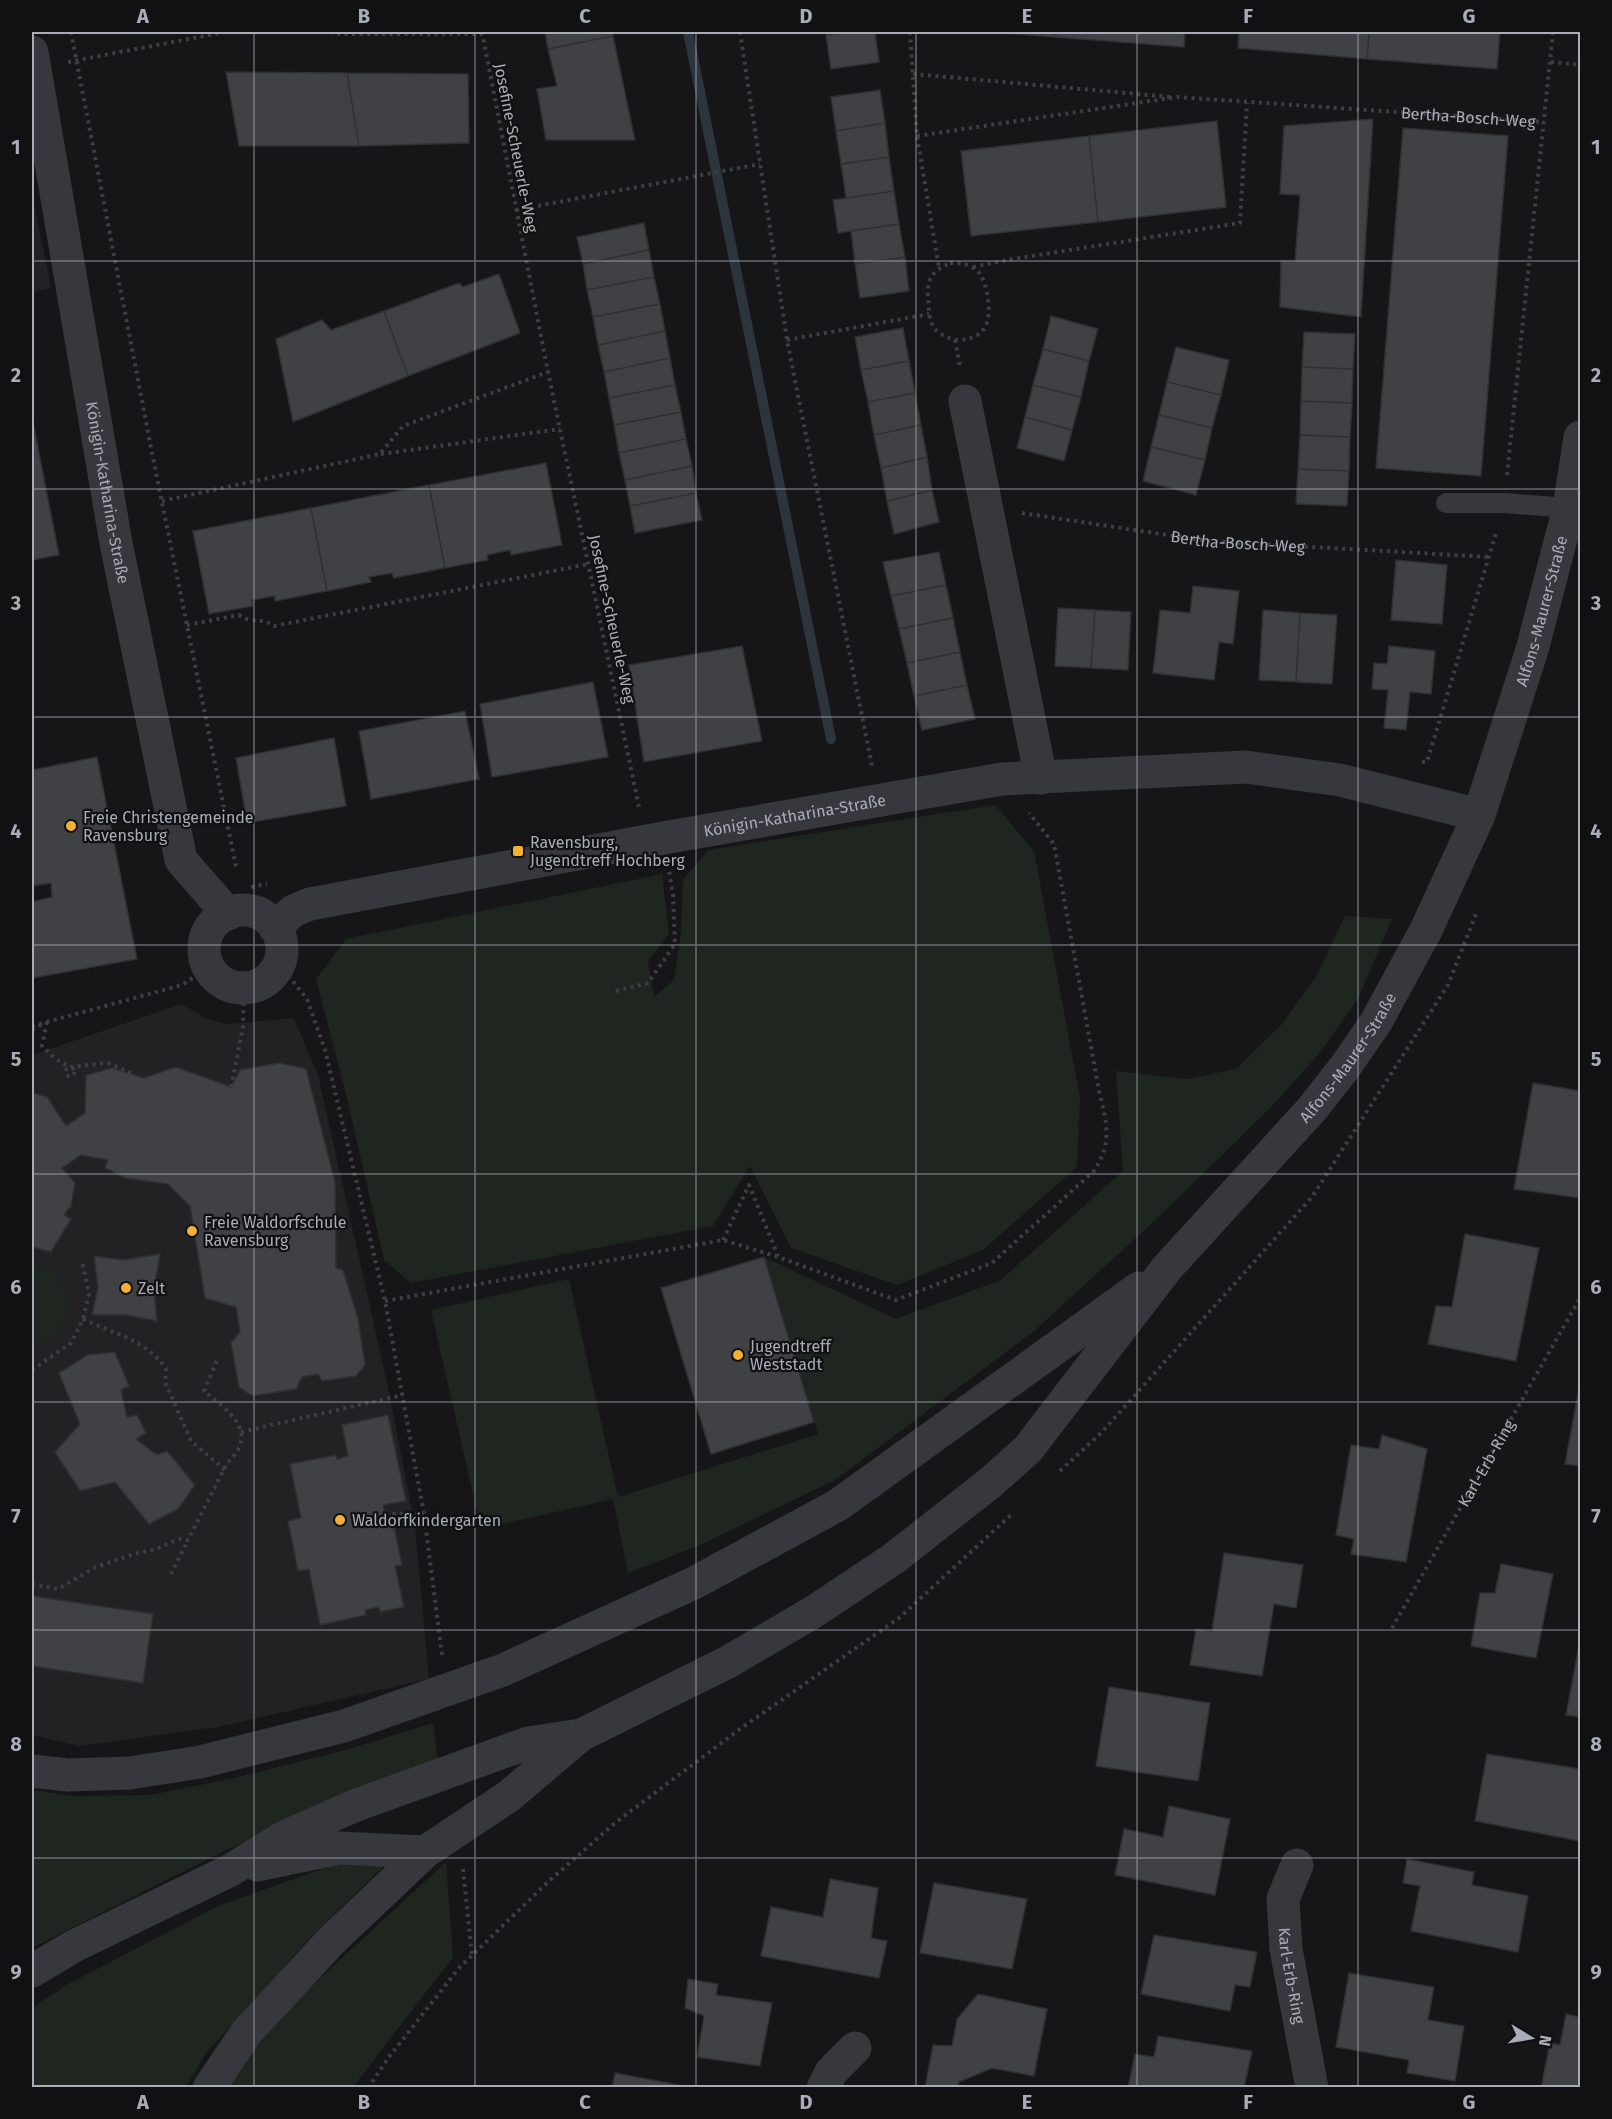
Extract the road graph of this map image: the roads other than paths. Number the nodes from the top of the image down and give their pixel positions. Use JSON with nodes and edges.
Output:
{"nodes":[{"id":1,"x":33,"y":59,"type":"edge"},
{"id":2,"x":965,"y":401,"type":"dead end"},
{"id":3,"x":1581,"y":437,"type":"edge"},
{"id":4,"x":1446,"y":503,"type":"dead end"},
{"id":5,"x":1569,"y":508,"type":"junction"},
{"id":6,"x":1041,"y":778,"type":"junction"},
{"id":7,"x":1479,"y":815,"type":"junction"},
{"id":8,"x":228,"y":914,"type":"junction"},
{"id":9,"x":275,"y":928,"type":"junction"},
{"id":10,"x":1167,"y":1268,"type":"junction"},
{"id":11,"x":581,"y":1735,"type":"junction"},
{"id":12,"x":32,"y":1771,"type":"edge"},
{"id":13,"x":425,"y":1852,"type":"junction"},
{"id":14,"x":1297,"y":1865,"type":"dead end"},
{"id":15,"x":229,"y":1871,"type":"junction"},
{"id":16,"x":32,"y":1971,"type":"edge"},
{"id":17,"x":855,"y":2048,"type":"dead end"},
{"id":18,"x":209,"y":2088,"type":"edge"},
{"id":19,"x":823,"y":2088,"type":"edge"},
{"id":20,"x":1312,"y":2088,"type":"edge"}],
"edges":[{"from":1,"to":8,"type":"street","name":"Königin-Katharina-Straße"},
{"from":2,"to":6,"type":"street"},
{"from":3,"to":5,"type":"street","name":"Alfons-Maurer-Straße"},
{"from":4,"to":5,"type":"lane"},
{"from":5,"to":7,"type":"street","name":"Alfons-Maurer-Straße"},
{"from":6,"to":7,"type":"street"},
{"from":6,"to":9,"type":"street","name":"Königin-Katharina-Straße"},
{"from":7,"to":10,"type":"street","name":"Alfons-Maurer-Straße"},
{"from":8,"to":9,"type":"street"},
{"from":8,"to":9,"type":"street"},
{"from":10,"to":11,"type":"street"},
{"from":10,"to":12,"type":"street"},
{"from":11,"to":13,"type":"street"},
{"from":11,"to":15,"type":"street"},
{"from":13,"to":15,"type":"street"},
{"from":13,"to":18,"type":"street"},
{"from":14,"to":20,"type":"street","name":"Karl-Erb-Ring"},
{"from":15,"to":16,"type":"street"},
{"from":17,"to":19,"type":"street"}]}
